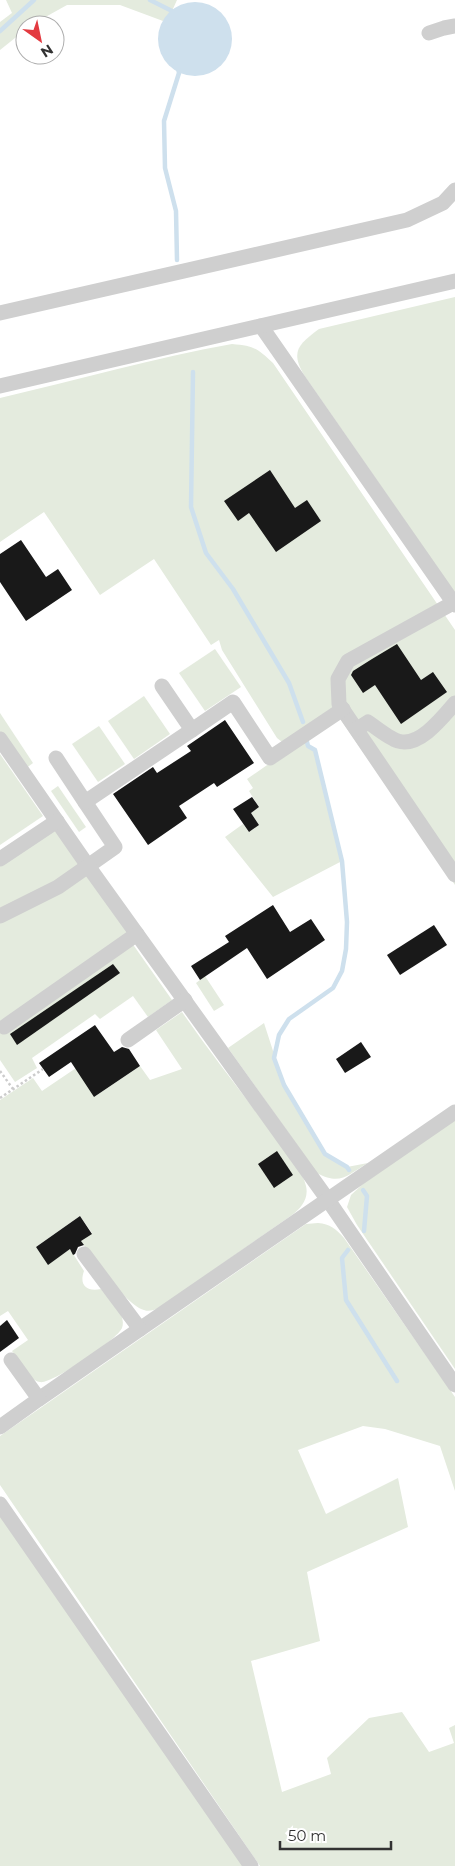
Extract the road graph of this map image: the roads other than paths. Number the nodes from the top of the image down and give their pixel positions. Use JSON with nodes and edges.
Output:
{"nodes":[{"id":1,"x":455,"y":26,"type":"edge"},
{"id":2,"x":429,"y":34,"type":"dead end"},
{"id":3,"x":455,"y":190,"type":"edge"},
{"id":4,"x":455,"y":281,"type":"edge"},
{"id":5,"x":0,"y":313,"type":"edge"},
{"id":6,"x":261,"y":326,"type":"junction"},
{"id":7,"x":0,"y":386,"type":"edge"},
{"id":8,"x":454,"y":604,"type":"edge"},
{"id":9,"x":162,"y":686,"type":"dead end"},
{"id":10,"x":455,"y":704,"type":"edge"},
{"id":11,"x":343,"y":709,"type":"junction"},
{"id":12,"x":192,"y":730,"type":"junction"},
{"id":13,"x":356,"y":730,"type":"junction"},
{"id":14,"x":0,"y":739,"type":"edge"},
{"id":15,"x":56,"y":758,"type":"dead end"},
{"id":16,"x":85,"y":802,"type":"junction"},
{"id":17,"x":57,"y":821,"type":"junction"},
{"id":18,"x":0,"y":860,"type":"edge"},
{"id":19,"x":88,"y":866,"type":"junction"},
{"id":20,"x":455,"y":875,"type":"edge"},
{"id":21,"x":0,"y":916,"type":"edge"},
{"id":22,"x":137,"y":934,"type":"junction"},
{"id":23,"x":185,"y":1000,"type":"junction"},
{"id":24,"x":4,"y":1027,"type":"dead end"},
{"id":25,"x":128,"y":1040,"type":"dead end"},
{"id":26,"x":455,"y":1112,"type":"edge"},
{"id":27,"x":328,"y":1200,"type":"junction"},
{"id":28,"x":84,"y":1254,"type":"dead end"},
{"id":29,"x":140,"y":1329,"type":"junction"},
{"id":30,"x":11,"y":1360,"type":"dead end"},
{"id":31,"x":455,"y":1385,"type":"edge"},
{"id":32,"x":39,"y":1399,"type":"junction"},
{"id":33,"x":0,"y":1427,"type":"edge"},
{"id":34,"x":0,"y":1504,"type":"edge"},
{"id":35,"x":251,"y":1866,"type":"edge"}],
"edges":[{"from":1,"to":2,"type":"lane"},
{"from":3,"to":5,"type":"lane"},
{"from":4,"to":6,"type":"lane"},
{"from":6,"to":7,"type":"lane"},
{"from":6,"to":8,"type":"lane"},
{"from":8,"to":11,"type":"lane"},
{"from":9,"to":12,"type":"lane"},
{"from":10,"to":13,"type":"lane"},
{"from":11,"to":12,"type":"lane"},
{"from":11,"to":13,"type":"lane"},
{"from":12,"to":16,"type":"lane"},
{"from":13,"to":20,"type":"lane"},
{"from":14,"to":17,"type":"lane"},
{"from":15,"to":16,"type":"lane"},
{"from":16,"to":19,"type":"lane"},
{"from":17,"to":18,"type":"lane"},
{"from":17,"to":19,"type":"lane"},
{"from":19,"to":21,"type":"lane"},
{"from":19,"to":22,"type":"lane"},
{"from":22,"to":23,"type":"lane"},
{"from":22,"to":24,"type":"lane"},
{"from":23,"to":25,"type":"lane"},
{"from":23,"to":27,"type":"lane"},
{"from":26,"to":27,"type":"lane"},
{"from":27,"to":29,"type":"lane"},
{"from":27,"to":31,"type":"lane"},
{"from":28,"to":29,"type":"lane"},
{"from":29,"to":32,"type":"lane"},
{"from":30,"to":32,"type":"lane"},
{"from":32,"to":33,"type":"lane"},
{"from":34,"to":35,"type":"lane"}]}
